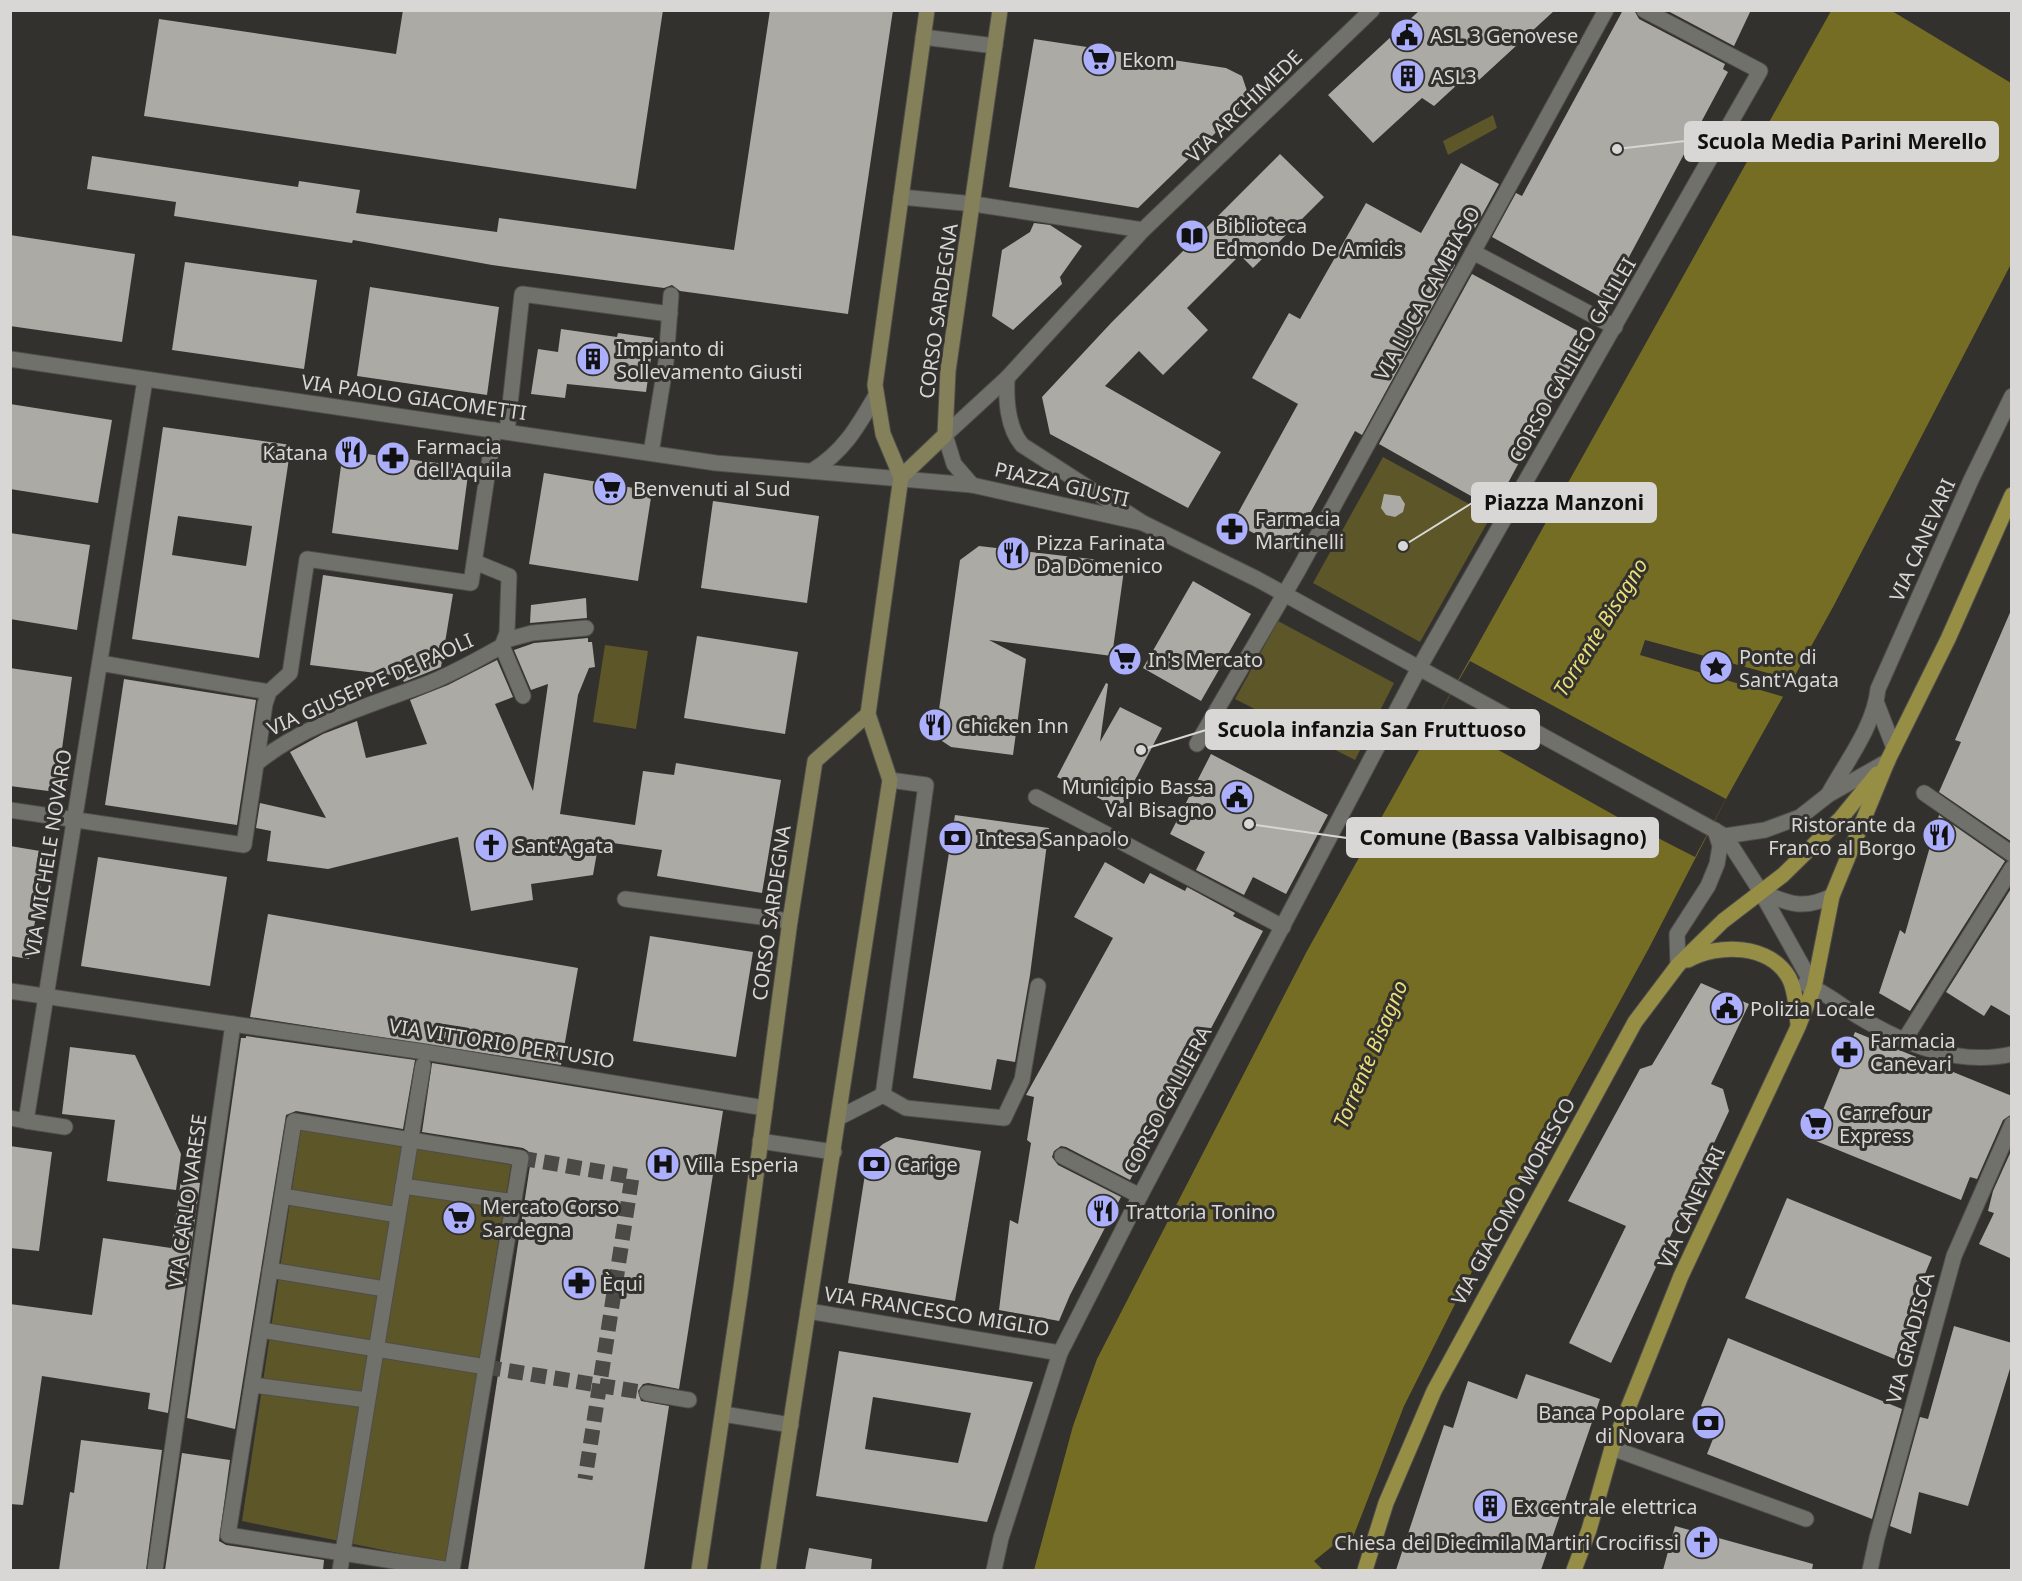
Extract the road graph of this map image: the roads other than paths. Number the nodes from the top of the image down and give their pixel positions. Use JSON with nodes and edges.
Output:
{"nodes":[{"id":1,"x":927,"y":10,"type":"edge"},
{"id":2,"x":1000,"y":10,"type":"edge"},
{"id":3,"x":1372,"y":10,"type":"edge"},
{"id":4,"x":1606,"y":10,"type":"edge"},
{"id":5,"x":1644,"y":10,"type":"edge"},
{"id":6,"x":923,"y":37,"type":"junction"},
{"id":7,"x":995,"y":46,"type":"junction"},
{"id":8,"x":901,"y":197,"type":"junction"},
{"id":9,"x":974,"y":204,"type":"junction"},
{"id":10,"x":1143,"y":230,"type":"junction"},
{"id":11,"x":1473,"y":252,"type":"junction"},
{"id":12,"x":671,"y":295,"type":"dead end"},
{"id":13,"x":669,"y":314,"type":"junction"},
{"id":14,"x":1614,"y":327,"type":"junction"},
{"id":15,"x":10,"y":359,"type":"edge"},
{"id":16,"x":1007,"y":378,"type":"junction"},
{"id":17,"x":145,"y":380,"type":"junction"},
{"id":18,"x":2012,"y":396,"type":"edge"},
{"id":19,"x":875,"y":397,"type":"junction"},
{"id":20,"x":501,"y":431,"type":"junction"},
{"id":21,"x":945,"y":435,"type":"junction"},
{"id":22,"x":651,"y":453,"type":"junction"},
{"id":23,"x":812,"y":471,"type":"junction"},
{"id":24,"x":901,"y":477,"type":"junction"},
{"id":25,"x":972,"y":485,"type":"junction"},
{"id":26,"x":2012,"y":495,"type":"edge"},
{"id":27,"x":1143,"y":523,"type":"junction"},
{"id":28,"x":475,"y":562,"type":"junction"},
{"id":29,"x":1283,"y":595,"type":"junction"},
{"id":30,"x":586,"y":628,"type":"dead end"},
{"id":31,"x":504,"y":643,"type":"junction"},
{"id":32,"x":100,"y":663,"type":"junction"},
{"id":33,"x":1419,"y":668,"type":"junction"},
{"id":34,"x":269,"y":692,"type":"junction"},
{"id":35,"x":523,"y":696,"type":"dead end"},
{"id":36,"x":1877,"y":704,"type":"junction"},
{"id":37,"x":868,"y":714,"type":"junction"},
{"id":38,"x":1197,"y":744,"type":"dead end"},
{"id":39,"x":1891,"y":754,"type":"junction"},
{"id":40,"x":257,"y":763,"type":"junction"},
{"id":41,"x":890,"y":780,"type":"junction"},
{"id":42,"x":1924,"y":793,"type":"dead end"},
{"id":43,"x":1828,"y":795,"type":"junction"},
{"id":44,"x":1036,"y":797,"type":"dead end"},
{"id":45,"x":10,"y":810,"type":"edge"},
{"id":46,"x":75,"y":821,"type":"junction"},
{"id":47,"x":1720,"y":833,"type":"junction"},
{"id":48,"x":2012,"y":854,"type":"edge"},
{"id":49,"x":2012,"y":868,"type":"edge"},
{"id":50,"x":1761,"y":892,"type":"junction"},
{"id":51,"x":1832,"y":896,"type":"junction"},
{"id":52,"x":625,"y":899,"type":"dead end"},
{"id":53,"x":790,"y":921,"type":"junction"},
{"id":54,"x":1283,"y":927,"type":"junction"},
{"id":55,"x":1678,"y":965,"type":"junction"},
{"id":56,"x":1789,"y":978,"type":"junction"},
{"id":57,"x":1038,"y":986,"type":"dead end"},
{"id":58,"x":1814,"y":987,"type":"junction"},
{"id":59,"x":10,"y":991,"type":"edge"},
{"id":60,"x":46,"y":997,"type":"junction"},
{"id":61,"x":233,"y":1024,"type":"junction"},
{"id":62,"x":1798,"y":1027,"type":"junction"},
{"id":63,"x":1905,"y":1040,"type":"junction"},
{"id":64,"x":2012,"y":1054,"type":"edge"},
{"id":65,"x":423,"y":1065,"type":"dead end"},
{"id":66,"x":883,"y":1095,"type":"junction"},
{"id":67,"x":765,"y":1108,"type":"junction"},
{"id":68,"x":840,"y":1117,"type":"junction"},
{"id":69,"x":18,"y":1120,"type":"edge"},
{"id":70,"x":2012,"y":1124,"type":"edge"},
{"id":71,"x":65,"y":1127,"type":"dead end"},
{"id":72,"x":411,"y":1140,"type":"junction"},
{"id":73,"x":760,"y":1141,"type":"junction"},
{"id":74,"x":834,"y":1152,"type":"junction"},
{"id":75,"x":1062,"y":1156,"type":"dead end"},
{"id":76,"x":403,"y":1186,"type":"junction"},
{"id":77,"x":1140,"y":1196,"type":"junction"},
{"id":78,"x":282,"y":1197,"type":"junction"},
{"id":79,"x":514,"y":1202,"type":"junction"},
{"id":80,"x":398,"y":1215,"type":"junction"},
{"id":81,"x":270,"y":1270,"type":"junction"},
{"id":82,"x":385,"y":1289,"type":"junction"},
{"id":83,"x":808,"y":1311,"type":"junction"},
{"id":84,"x":261,"y":1330,"type":"junction"},
{"id":85,"x":376,"y":1349,"type":"junction"},
{"id":86,"x":1060,"y":1353,"type":"junction"},
{"id":87,"x":486,"y":1367,"type":"junction"},
{"id":88,"x":253,"y":1385,"type":"junction"},
{"id":89,"x":647,"y":1393,"type":"tunnel mouth"},
{"id":90,"x":367,"y":1400,"type":"junction"},
{"id":91,"x":689,"y":1400,"type":"dead end"},
{"id":92,"x":723,"y":1414,"type":"junction"},
{"id":93,"x":791,"y":1425,"type":"junction"},
{"id":94,"x":1612,"y":1448,"type":"junction"},
{"id":95,"x":1806,"y":1519,"type":"dead end"},
{"id":96,"x":343,"y":1555,"type":"junction"},
{"id":97,"x":155,"y":1570,"type":"edge"},
{"id":98,"x":340,"y":1570,"type":"edge"},
{"id":99,"x":451,"y":1570,"type":"edge"},
{"id":100,"x":699,"y":1570,"type":"edge"},
{"id":101,"x":768,"y":1570,"type":"edge"},
{"id":102,"x":994,"y":1570,"type":"edge"},
{"id":103,"x":1365,"y":1570,"type":"edge"},
{"id":104,"x":1574,"y":1570,"type":"edge"},
{"id":105,"x":1870,"y":1570,"type":"edge"}],
"edges":[{"from":1,"to":6,"type":"main road"},
{"from":2,"to":7,"type":"main road","name":"CORSO SARDEGNA"},
{"from":3,"to":10,"type":"street","name":"VIA ARCHIMEDE"},
{"from":4,"to":11,"type":"street","name":"VIA LUCA CAMBIASO"},
{"from":5,"to":14,"type":"street","name":"CORSO GALILEO GALILEI"},
{"from":6,"to":7,"type":"street"},
{"from":6,"to":8,"type":"main road"},
{"from":7,"to":9,"type":"main road","name":"CORSO SARDEGNA"},
{"from":8,"to":9,"type":"street","name":"CORSO SARDEGNA"},
{"from":8,"to":19,"type":"main road"},
{"from":9,"to":10,"type":"street"},
{"from":9,"to":21,"type":"main road","name":"CORSO SARDEGNA"},
{"from":10,"to":16,"type":"street","name":"VIA ARCHIMEDE"},
{"from":11,"to":14,"type":"street"},
{"from":11,"to":29,"type":"street","name":"VIA LUCA CAMBIASO"},
{"from":12,"to":13,"type":"street"},
{"from":13,"to":20,"type":"street"},
{"from":13,"to":22,"type":"street"},
{"from":14,"to":33,"type":"street","name":"CORSO GALILEO GALILEI"},
{"from":15,"to":17,"type":"street","name":"VIA PAOLO GIACOMETTI"},
{"from":16,"to":21,"type":"street","name":"VIA ARCHIMEDE"},
{"from":16,"to":27,"type":"street","name":"PIAZZA GIUSTI"},
{"from":17,"to":20,"type":"street","name":"VIA PAOLO GIACOMETTI"},
{"from":17,"to":32,"type":"street","name":"VIA MICHELE NOVARO"},
{"from":18,"to":36,"type":"street","name":"VIA CANEVARI"},
{"from":19,"to":23,"type":"street"},
{"from":19,"to":24,"type":"main road"},
{"from":20,"to":22,"type":"street","name":"VIA PAOLO GIACOMETTI"},
{"from":20,"to":28,"type":"street"},
{"from":21,"to":24,"type":"main road"},
{"from":21,"to":25,"type":"street","name":"PIAZZA GIUSTI"},
{"from":22,"to":23,"type":"street","name":"VIA PAOLO GIACOMETTI"},
{"from":23,"to":24,"type":"street","name":"PIAZZA GIUSTI"},
{"from":24,"to":25,"type":"street","name":"PIAZZA GIUSTI"},
{"from":24,"to":37,"type":"main road"},
{"from":25,"to":27,"type":"street","name":"PIAZZA GIUSTI"},
{"from":26,"to":39,"type":"main road","name":"VIA CANEVARI"},
{"from":27,"to":29,"type":"street","name":"PIAZZA GIUSTI"},
{"from":28,"to":31,"type":"street"},
{"from":28,"to":34,"type":"street"},
{"from":29,"to":33,"type":"street","name":"PIAZZA GIUSTI"},
{"from":29,"to":38,"type":"street","name":"VIA LUCA CAMBIASO"},
{"from":30,"to":31,"type":"street","name":"VIA GIUSEPPE DE PAOLI"},
{"from":31,"to":35,"type":"street"},
{"from":31,"to":40,"type":"street","name":"VIA GIUSEPPE DE PAOLI"},
{"from":32,"to":34,"type":"street"},
{"from":32,"to":46,"type":"street","name":"VIA MICHELE NOVARO"},
{"from":33,"to":47,"type":"street","name":"PIAZZA GIUSTI"},
{"from":33,"to":54,"type":"street","name":"CORSO GALLIERA"},
{"from":34,"to":40,"type":"street"},
{"from":36,"to":39,"type":"street"},
{"from":36,"to":43,"type":"street","name":"VIA CANEVARI"},
{"from":37,"to":41,"type":"main road"},
{"from":37,"to":53,"type":"main road","name":"CORSO SARDEGNA"},
{"from":39,"to":43,"type":"street","name":"VIA CANEVARI"},
{"from":39,"to":50,"type":"main road","name":"VIA CANEVARI"},
{"from":39,"to":51,"type":"main road","name":"VIA CANEVARI"},
{"from":40,"to":46,"type":"street"},
{"from":41,"to":66,"type":"street"},
{"from":41,"to":68,"type":"main road"},
{"from":42,"to":48,"type":"street"},
{"from":43,"to":47,"type":"street","name":"VIA CANEVARI"},
{"from":44,"to":54,"type":"street"},
{"from":45,"to":46,"type":"street"},
{"from":46,"to":60,"type":"street","name":"VIA MICHELE NOVARO"},
{"from":47,"to":50,"type":"street"},
{"from":47,"to":55,"type":"street"},
{"from":49,"to":63,"type":"street"},
{"from":50,"to":51,"type":"street"},
{"from":50,"to":55,"type":"main road","name":"VIA GIACOMO MORESCO"},
{"from":50,"to":58,"type":"street"},
{"from":51,"to":58,"type":"main road","name":"VIA CANEVARI"},
{"from":52,"to":53,"type":"street"},
{"from":53,"to":67,"type":"main road","name":"CORSO SARDEGNA"},
{"from":54,"to":77,"type":"street","name":"CORSO GALLIERA"},
{"from":55,"to":56,"type":"main road"},
{"from":55,"to":103,"type":"main road","name":"VIA GIACOMO MORESCO"},
{"from":56,"to":58,"type":"street"},
{"from":56,"to":62,"type":"main road"},
{"from":57,"to":66,"type":"street"},
{"from":58,"to":62,"type":"main road","name":"VIA CANEVARI"},
{"from":58,"to":63,"type":"street"},
{"from":59,"to":60,"type":"street"},
{"from":60,"to":61,"type":"street"},
{"from":60,"to":69,"type":"street","name":"VIA MICHELE NOVARO"},
{"from":61,"to":67,"type":"street","name":"VIA VITTORIO PERTUSIO"},
{"from":61,"to":97,"type":"street","name":"VIA CARLO VARESE"},
{"from":62,"to":94,"type":"main road","name":"VIA CANEVARI"},
{"from":63,"to":64,"type":"street"},
{"from":65,"to":72,"type":"street"},
{"from":66,"to":68,"type":"street"},
{"from":67,"to":73,"type":"main road","name":"CORSO SARDEGNA"},
{"from":68,"to":74,"type":"main road"},
{"from":69,"to":71,"type":"street","name":"VIA MICHELE NOVARO"},
{"from":70,"to":105,"type":"street","name":"VIA GRADISCA"},
{"from":72,"to":76,"type":"street"},
{"from":72,"to":78,"type":"street"},
{"from":72,"to":79,"type":"street"},
{"from":73,"to":74,"type":"street"},
{"from":73,"to":92,"type":"main road","name":"CORSO SARDEGNA"},
{"from":74,"to":83,"type":"main road"},
{"from":75,"to":77,"type":"street"},
{"from":76,"to":79,"type":"street"},
{"from":76,"to":80,"type":"street"},
{"from":77,"to":86,"type":"street","name":"CORSO GALLIERA"},
{"from":78,"to":80,"type":"street"},
{"from":78,"to":81,"type":"street"},
{"from":79,"to":87,"type":"street"},
{"from":80,"to":82,"type":"street"},
{"from":81,"to":82,"type":"street"},
{"from":81,"to":84,"type":"street"},
{"from":82,"to":85,"type":"street"},
{"from":83,"to":86,"type":"street","name":"VIA FRANCESCO MIGLIO"},
{"from":83,"to":93,"type":"main road"},
{"from":84,"to":85,"type":"street"},
{"from":84,"to":88,"type":"street"},
{"from":85,"to":87,"type":"street"},
{"from":85,"to":90,"type":"street"},
{"from":86,"to":102,"type":"street","name":"CORSO GALLIERA"},
{"from":87,"to":99,"type":"street"},
{"from":88,"to":90,"type":"street"},
{"from":88,"to":96,"type":"street"},
{"from":89,"to":91,"type":"street"},
{"from":90,"to":96,"type":"street"},
{"from":92,"to":93,"type":"street"},
{"from":92,"to":100,"type":"main road","name":"CORSO SARDEGNA"},
{"from":93,"to":101,"type":"main road"},
{"from":94,"to":95,"type":"street"},
{"from":94,"to":104,"type":"main road","name":"VIA CANEVARI"},
{"from":96,"to":98,"type":"street"},
{"from":96,"to":99,"type":"street"}]}
